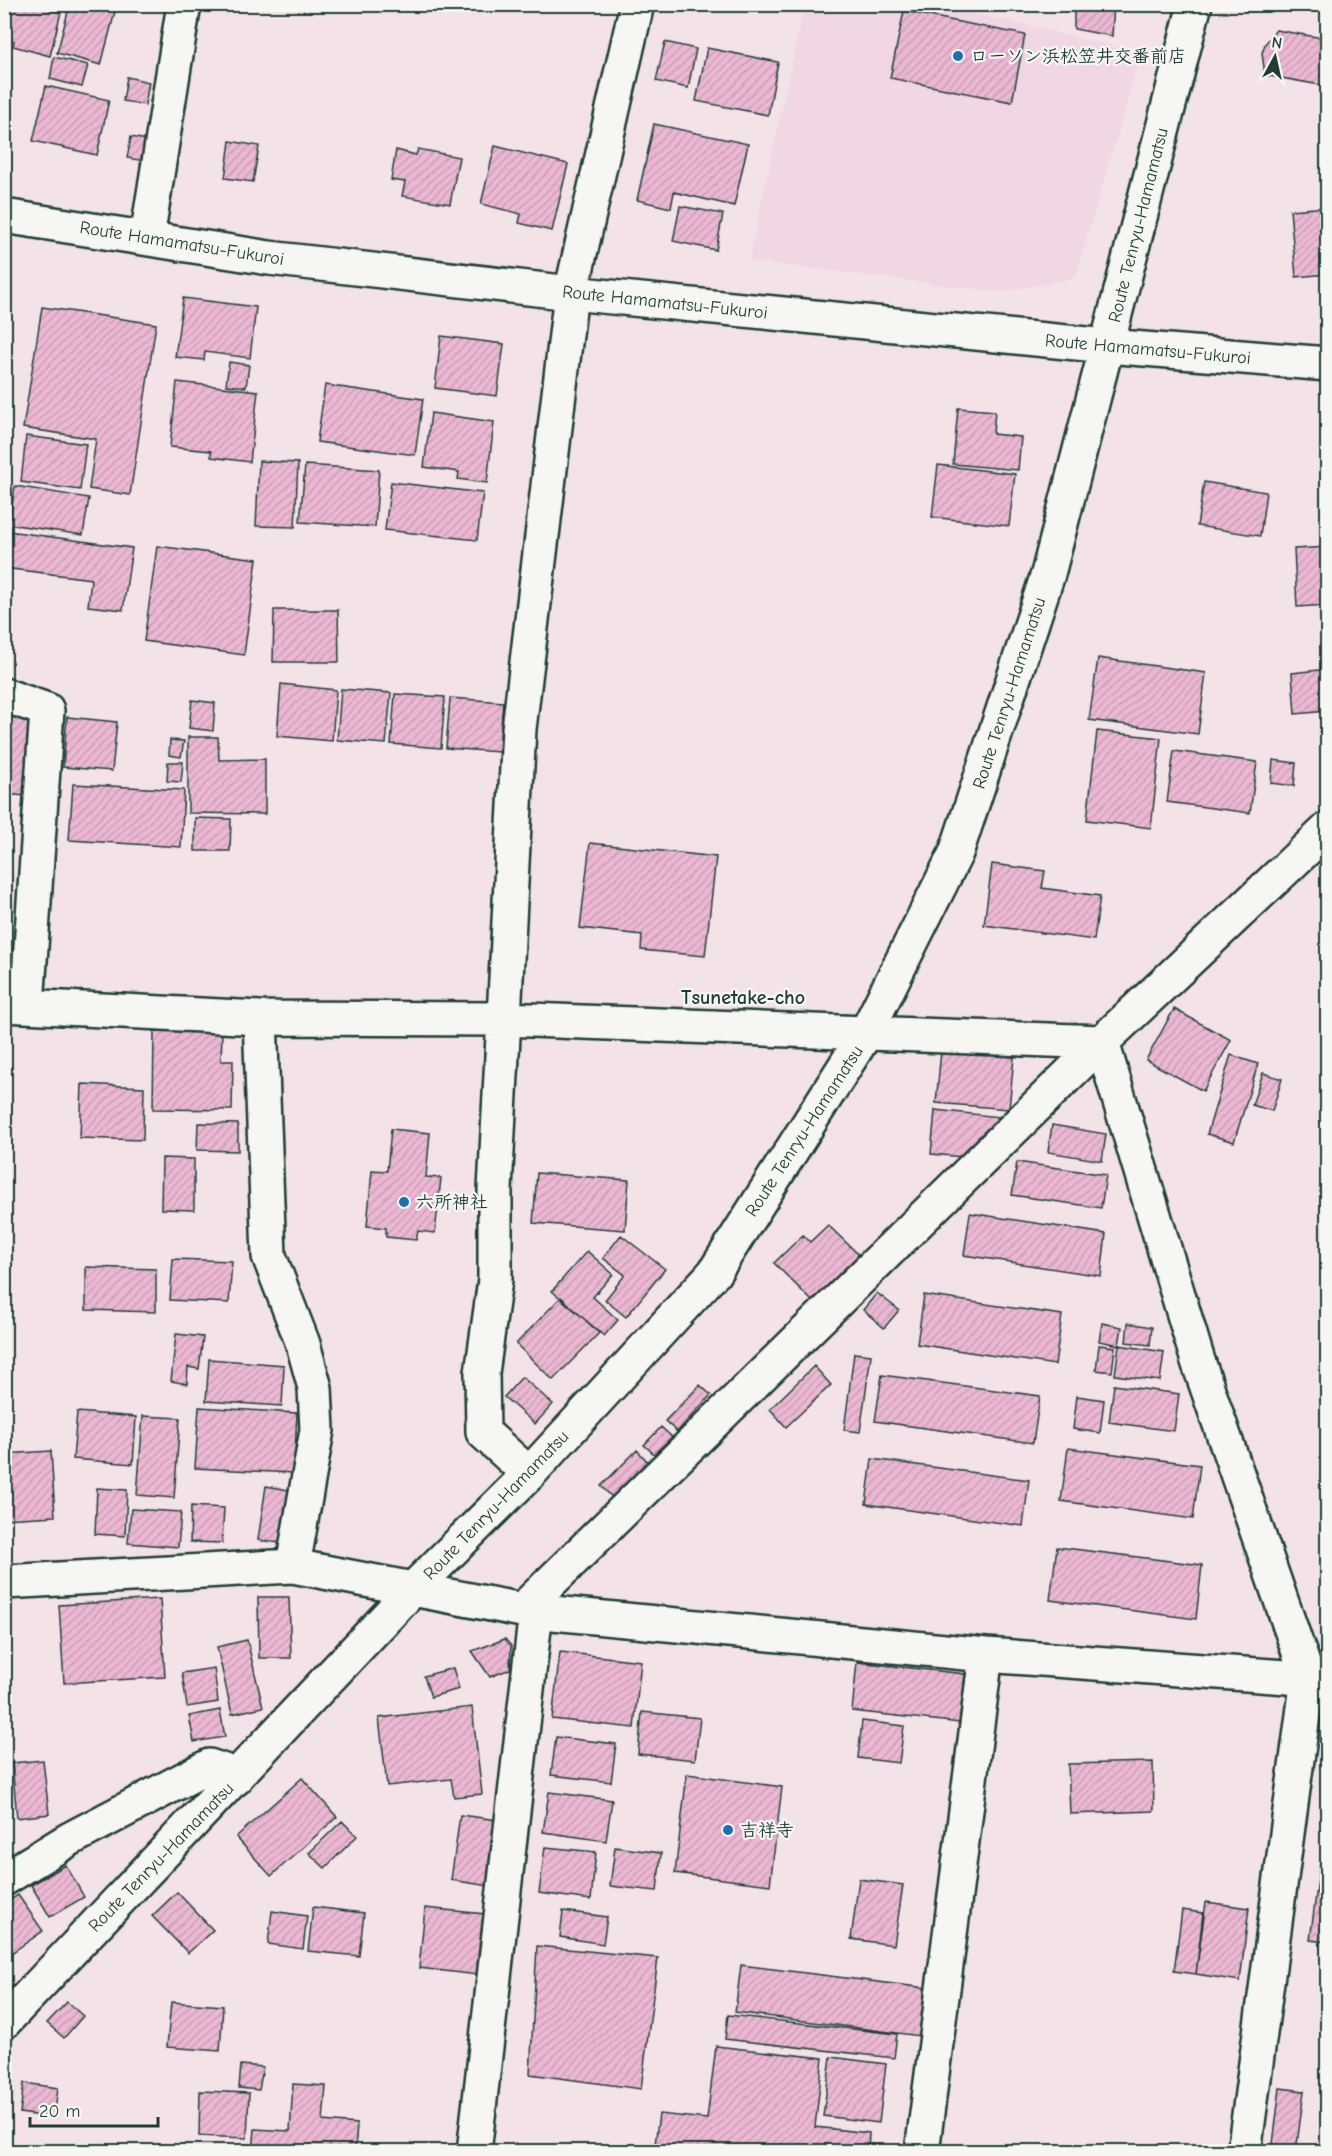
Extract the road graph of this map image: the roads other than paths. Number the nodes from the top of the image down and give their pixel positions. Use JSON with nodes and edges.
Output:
{"nodes":[{"id":1,"x":184,"y":4,"type":"edge"},
{"id":2,"x":637,"y":4,"type":"edge"},
{"id":3,"x":1195,"y":4,"type":"edge"},
{"id":4,"x":4,"y":216,"type":"edge"},
{"id":5,"x":147,"y":238,"type":"junction"},
{"id":6,"x":571,"y":293,"type":"junction"},
{"id":7,"x":1107,"y":346,"type":"junction"},
{"id":8,"x":1328,"y":364,"type":"edge"},
{"id":9,"x":4,"y":695,"type":"edge"},
{"id":10,"x":1328,"y":829,"type":"edge"},
{"id":11,"x":16,"y":1005,"type":"edge"},
{"id":12,"x":260,"y":1018,"type":"junction"},
{"id":13,"x":504,"y":1018,"type":"junction"},
{"id":14,"x":866,"y":1033,"type":"junction"},
{"id":15,"x":1102,"y":1042,"type":"junction"},
{"id":16,"x":529,"y":1474,"type":"junction"},
{"id":17,"x":293,"y":1566,"type":"junction"},
{"id":18,"x":4,"y":1582,"type":"edge"},
{"id":19,"x":414,"y":1588,"type":"junction"},
{"id":20,"x":529,"y":1611,"type":"junction"},
{"id":21,"x":986,"y":1655,"type":"junction"},
{"id":22,"x":1318,"y":1679,"type":"edge"},
{"id":23,"x":235,"y":1779,"type":"junction"},
{"id":24,"x":4,"y":1879,"type":"edge"},
{"id":25,"x":4,"y":2022,"type":"edge"},
{"id":26,"x":474,"y":2151,"type":"edge"},
{"id":27,"x":922,"y":2151,"type":"edge"},
{"id":28,"x":1244,"y":2151,"type":"edge"}],
"edges":[{"from":1,"to":5,"type":"street"},
{"from":2,"to":6,"type":"street"},
{"from":3,"to":7,"type":"street","name":"Route Tenryu-Hamamatsu"},
{"from":4,"to":5,"type":"street","name":"Route Hamamatsu-Fukuroi"},
{"from":5,"to":6,"type":"street","name":"Route Hamamatsu-Fukuroi"},
{"from":6,"to":7,"type":"street","name":"Route Hamamatsu-Fukuroi"},
{"from":6,"to":13,"type":"street"},
{"from":7,"to":8,"type":"street","name":"Route Hamamatsu-Fukuroi"},
{"from":7,"to":14,"type":"street","name":"Route Tenryu-Hamamatsu"},
{"from":9,"to":11,"type":"street"},
{"from":10,"to":15,"type":"street"},
{"from":11,"to":12,"type":"street"},
{"from":12,"to":13,"type":"street"},
{"from":12,"to":17,"type":"street"},
{"from":13,"to":14,"type":"street"},
{"from":13,"to":16,"type":"street"},
{"from":14,"to":15,"type":"street"},
{"from":14,"to":16,"type":"street","name":"Route Tenryu-Hamamatsu"},
{"from":15,"to":20,"type":"street"},
{"from":15,"to":22,"type":"street"},
{"from":16,"to":19,"type":"street","name":"Route Tenryu-Hamamatsu"},
{"from":17,"to":18,"type":"street"},
{"from":17,"to":19,"type":"street"},
{"from":19,"to":20,"type":"street"},
{"from":19,"to":23,"type":"street","name":"Route Tenryu-Hamamatsu"},
{"from":20,"to":21,"type":"street"},
{"from":20,"to":26,"type":"street"},
{"from":21,"to":22,"type":"street"},
{"from":21,"to":27,"type":"street"},
{"from":22,"to":28,"type":"street"},
{"from":23,"to":24,"type":"street"},
{"from":23,"to":25,"type":"street","name":"Route Tenryu-Hamamatsu"}]}
